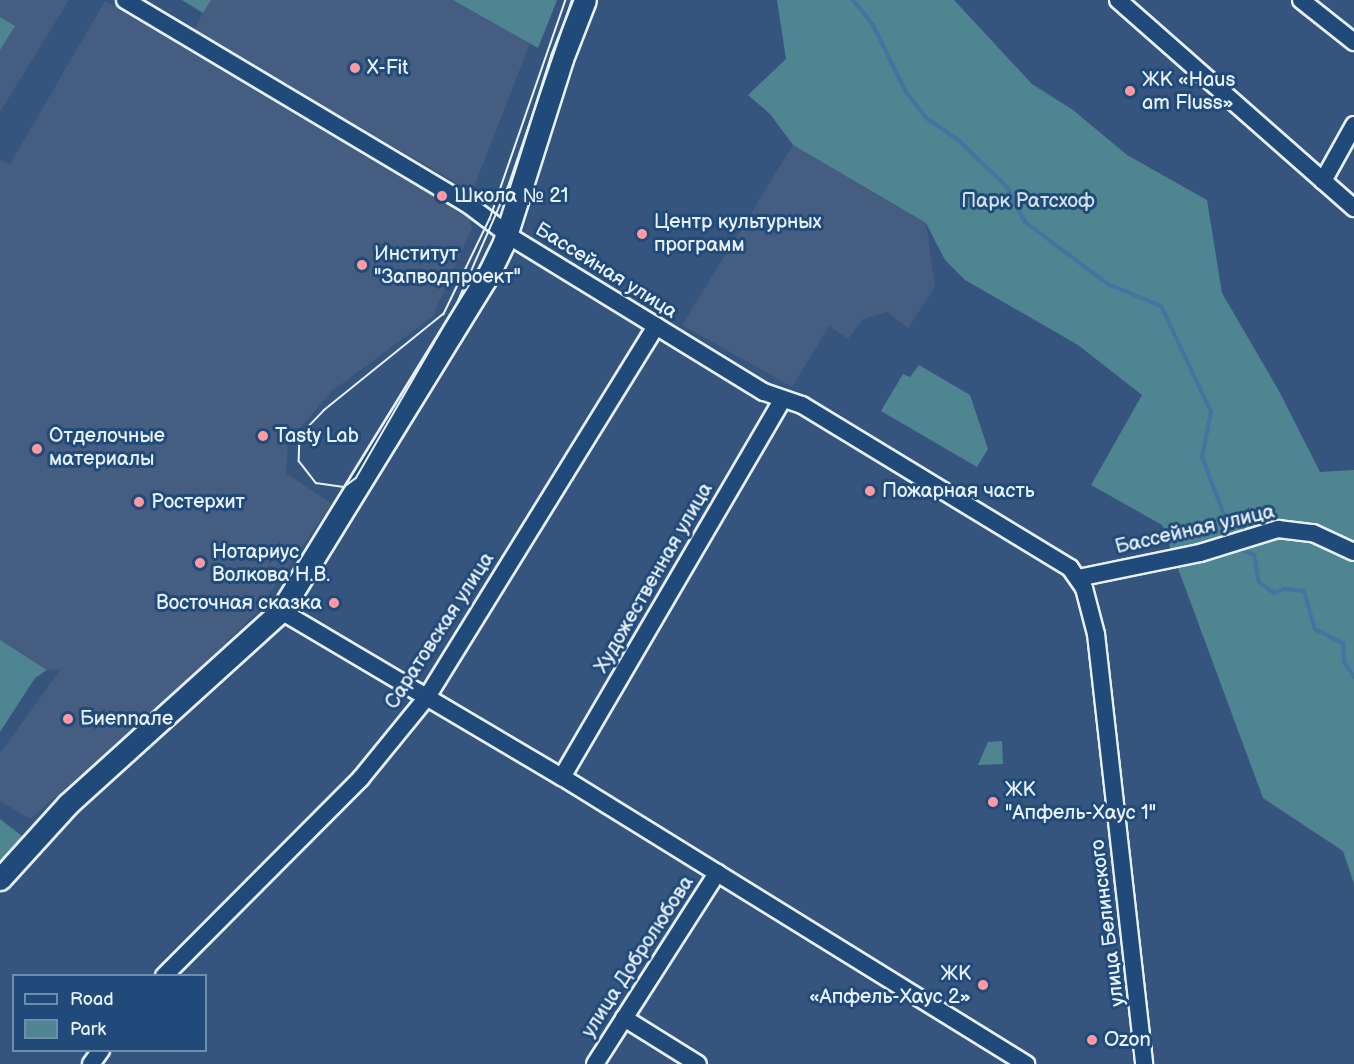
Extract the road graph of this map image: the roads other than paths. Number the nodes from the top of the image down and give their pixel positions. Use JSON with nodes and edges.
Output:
{"nodes":[{"id":1,"x":125,"y":0,"type":"edge"},
{"id":2,"x":585,"y":0,"type":"edge"},
{"id":3,"x":1118,"y":0,"type":"edge"},
{"id":4,"x":1301,"y":0,"type":"edge"},
{"id":5,"x":1354,"y":42,"type":"edge"},
{"id":6,"x":1354,"y":125,"type":"edge"},
{"id":7,"x":1323,"y":181,"type":"junction"},
{"id":8,"x":1354,"y":208,"type":"edge"},
{"id":9,"x":507,"y":233,"type":"junction"},
{"id":10,"x":656,"y":326,"type":"junction"},
{"id":11,"x":782,"y":400,"type":"junction"},
{"id":12,"x":1354,"y":552,"type":"edge"},
{"id":13,"x":1074,"y":573,"type":"junction"},
{"id":14,"x":281,"y":611,"type":"junction"},
{"id":15,"x":427,"y":697,"type":"junction"},
{"id":16,"x":562,"y":777,"type":"junction"},
{"id":17,"x":717,"y":873,"type":"junction"},
{"id":18,"x":0,"y":879,"type":"edge"},
{"id":19,"x":165,"y":974,"type":"edge"},
{"id":20,"x":624,"y":1018,"type":"junction"},
{"id":21,"x":595,"y":1064,"type":"edge"},
{"id":22,"x":698,"y":1064,"type":"edge"},
{"id":23,"x":1026,"y":1064,"type":"edge"},
{"id":24,"x":1144,"y":1064,"type":"edge"}],
"edges":[{"from":1,"to":9,"type":"street","name":"Бассейная улица"},
{"from":2,"to":9,"type":"main road"},
{"from":3,"to":7,"type":"street"},
{"from":4,"to":5,"type":"street"},
{"from":6,"to":7,"type":"street"},
{"from":7,"to":8,"type":"street"},
{"from":9,"to":10,"type":"street","name":"Бассейная улица"},
{"from":9,"to":14,"type":"main road"},
{"from":10,"to":11,"type":"street","name":"Бассейная улица"},
{"from":10,"to":15,"type":"street","name":"Саратовская улица"},
{"from":11,"to":13,"type":"street","name":"Бассейная улица"},
{"from":11,"to":16,"type":"street","name":"Художественная улица"},
{"from":12,"to":13,"type":"street","name":"Бассейная улица"},
{"from":13,"to":24,"type":"street","name":"улица Белинского"},
{"from":14,"to":15,"type":"street"},
{"from":14,"to":18,"type":"main road"},
{"from":15,"to":16,"type":"street"},
{"from":15,"to":19,"type":"street","name":"Саратовская улица"},
{"from":16,"to":17,"type":"street"},
{"from":17,"to":20,"type":"street","name":"улица Добролюбова"},
{"from":17,"to":23,"type":"street"},
{"from":20,"to":21,"type":"street","name":"улица Добролюбова"},
{"from":20,"to":22,"type":"street"}]}
